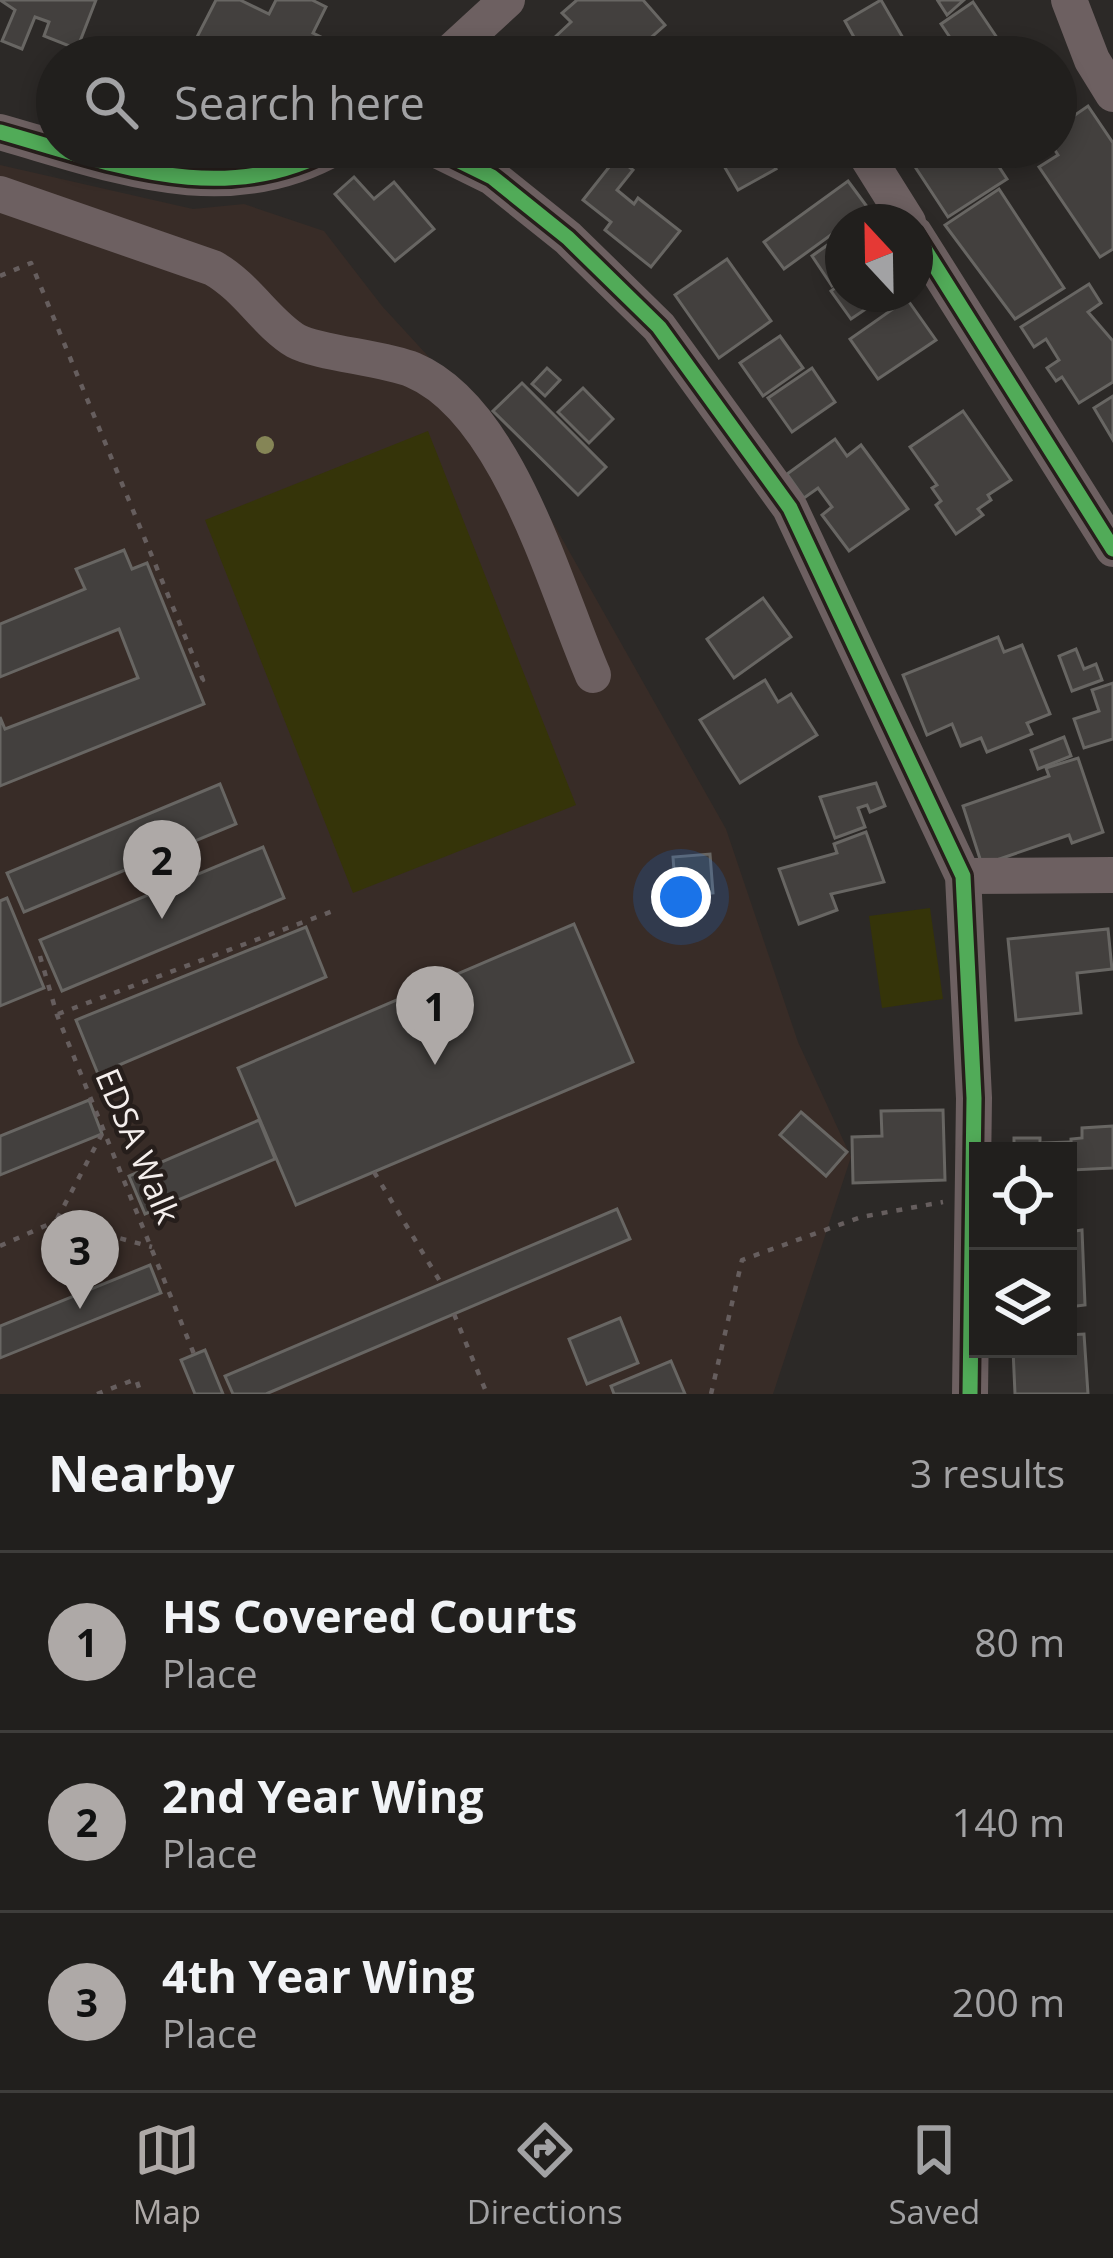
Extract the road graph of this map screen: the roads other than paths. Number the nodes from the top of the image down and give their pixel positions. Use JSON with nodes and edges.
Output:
{"nodes":[{"id":1,"x":507,"y":0,"type":"edge"},
{"id":2,"x":1069,"y":0,"type":"edge"},
{"id":3,"x":468,"y":36,"type":"edge"},
{"id":4,"x":1113,"y":94,"type":"edge"},
{"id":5,"x":0,"y":132,"type":"edge"},
{"id":6,"x":36,"y":142,"type":"edge"},
{"id":7,"x":125,"y":168,"type":"edge"},
{"id":8,"x":285,"y":168,"type":"edge"},
{"id":9,"x":474,"y":168,"type":"edge"},
{"id":10,"x":874,"y":168,"type":"edge"},
{"id":11,"x":0,"y":194,"type":"edge"},
{"id":12,"x":897,"y":204,"type":"edge"},
{"id":13,"x":933,"y":263,"type":"edge"},
{"id":14,"x":1113,"y":549,"type":"edge"},
{"id":15,"x":592,"y":676,"type":"dead end"},
{"id":16,"x":1113,"y":875,"type":"edge"},
{"id":17,"x":963,"y":876,"type":"junction"},
{"id":18,"x":970,"y":1394,"type":"edge"}],
"edges":[{"from":1,"to":3,"type":"street"},
{"from":2,"to":4,"type":"street"},
{"from":5,"to":6,"type":"street"},
{"from":7,"to":8,"type":"street"},
{"from":9,"to":17,"type":"street"},
{"from":10,"to":12,"type":"street"},
{"from":11,"to":15,"type":"street"},
{"from":13,"to":14,"type":"street"},
{"from":16,"to":17,"type":"street"},
{"from":17,"to":18,"type":"street"}]}
